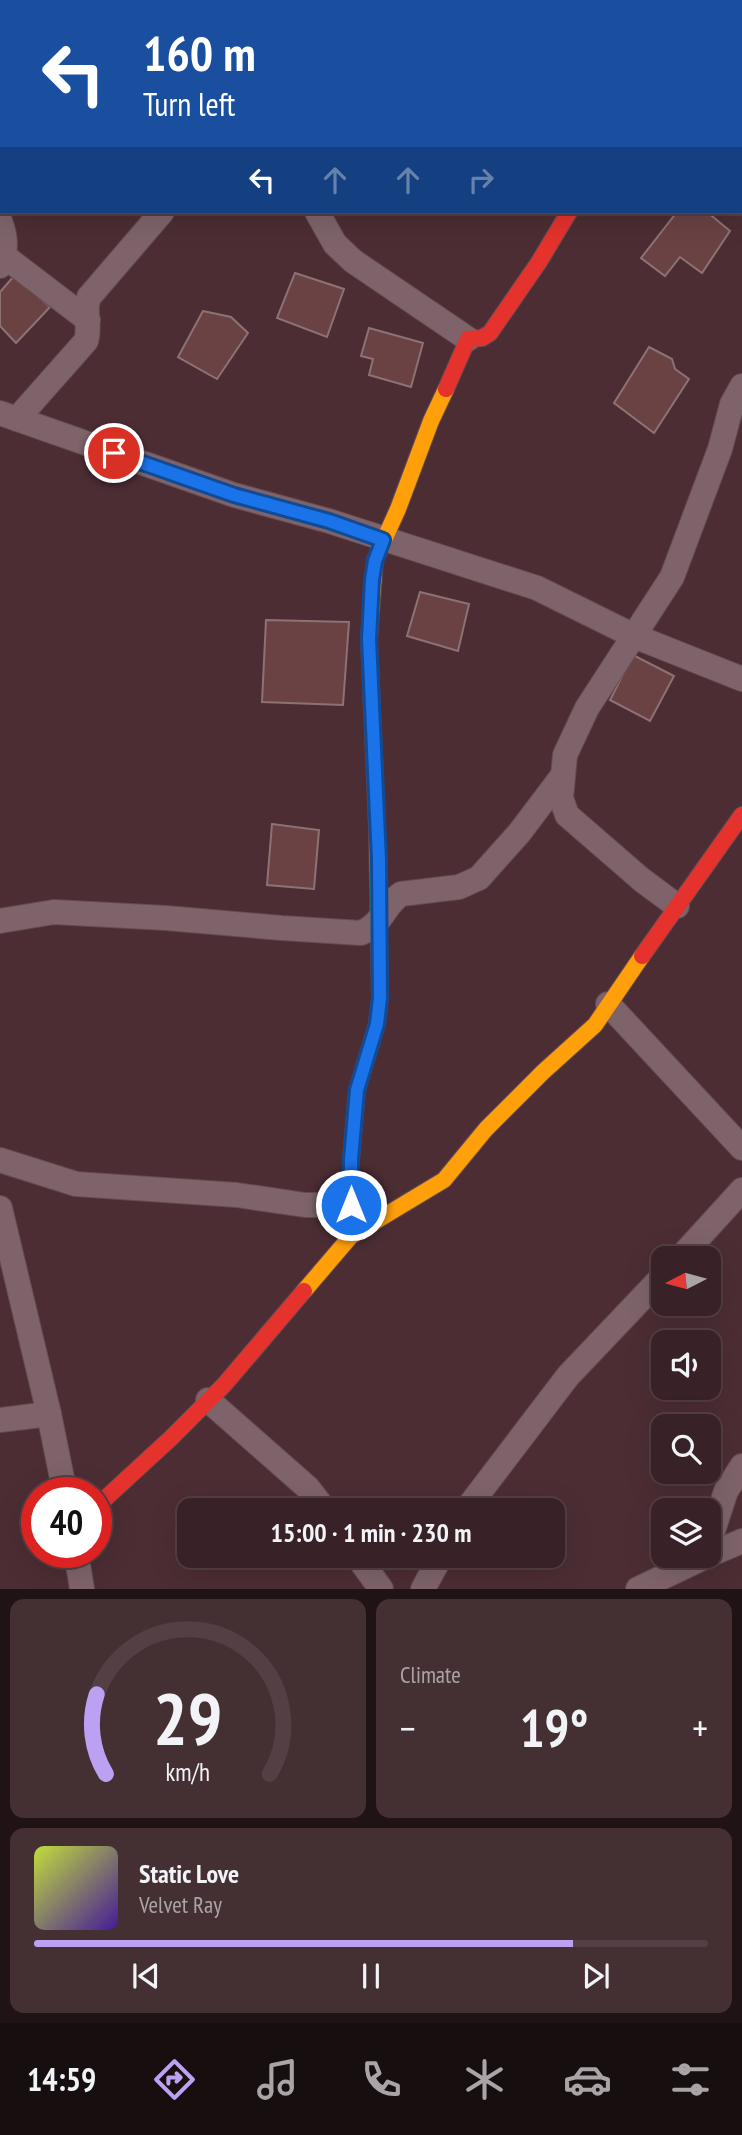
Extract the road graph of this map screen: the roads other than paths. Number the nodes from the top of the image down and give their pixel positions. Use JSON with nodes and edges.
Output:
{"nodes":[{"id":1,"x":160,"y":214,"type":"edge"},
{"id":2,"x":318,"y":214,"type":"edge"},
{"id":3,"x":568,"y":214,"type":"edge"},
{"id":4,"x":0,"y":221,"type":"edge"},
{"id":5,"x":2,"y":261,"type":"edge"},
{"id":6,"x":88,"y":320,"type":"junction"},
{"id":7,"x":468,"y":339,"type":"junction"},
{"id":8,"x":742,"y":386,"type":"edge"},
{"id":9,"x":9,"y":416,"type":"edge"},
{"id":10,"x":383,"y":540,"type":"junction"},
{"id":11,"x":634,"y":636,"type":"junction"},
{"id":12,"x":742,"y":679,"type":"edge"},
{"id":13,"x":563,"y":775,"type":"junction"},
{"id":14,"x":742,"y":816,"type":"edge"},
{"id":15,"x":677,"y":906,"type":"junction"},
{"id":16,"x":0,"y":920,"type":"edge"},
{"id":17,"x":378,"y":922,"type":"junction"},
{"id":18,"x":608,"y":1004,"type":"junction"},
{"id":19,"x":742,"y":1148,"type":"edge"},
{"id":20,"x":0,"y":1160,"type":"edge"},
{"id":21,"x":742,"y":1190,"type":"edge"},
{"id":22,"x":351,"y":1205,"type":"junction"},
{"id":23,"x":0,"y":1208,"type":"edge"},
{"id":24,"x":351,"y":1236,"type":"junction"},
{"id":25,"x":691,"y":1246,"type":"edge"},
{"id":26,"x":651,"y":1289,"type":"edge"},
{"id":27,"x":208,"y":1400,"type":"junction"},
{"id":28,"x":49,"y":1414,"type":"junction"},
{"id":29,"x":0,"y":1420,"type":"edge"},
{"id":30,"x":742,"y":1466,"type":"edge"},
{"id":31,"x":62,"y":1477,"type":"edge"},
{"id":32,"x":112,"y":1492,"type":"edge"},
{"id":33,"x":316,"y":1498,"type":"edge"},
{"id":34,"x":476,"y":1498,"type":"edge"},
{"id":35,"x":721,"y":1507,"type":"edge"},
{"id":36,"x":742,"y":1541,"type":"edge"},
{"id":37,"x":721,"y":1548,"type":"edge"},
{"id":38,"x":79,"y":1568,"type":"edge"},
{"id":39,"x":366,"y":1568,"type":"edge"},
{"id":40,"x":434,"y":1568,"type":"edge"},
{"id":41,"x":678,"y":1568,"type":"edge"},
{"id":42,"x":82,"y":1589,"type":"edge"},
{"id":43,"x":381,"y":1589,"type":"edge"},
{"id":44,"x":423,"y":1589,"type":"edge"},
{"id":45,"x":638,"y":1589,"type":"edge"}],
"edges":[{"from":1,"to":6,"type":"street"},
{"from":2,"to":7,"type":"street"},
{"from":3,"to":7,"type":"street"},
{"from":4,"to":5,"type":"street"},
{"from":5,"to":6,"type":"street"},
{"from":6,"to":9,"type":"street"},
{"from":7,"to":10,"type":"street"},
{"from":8,"to":11,"type":"street"},
{"from":9,"to":10,"type":"street"},
{"from":10,"to":11,"type":"street"},
{"from":10,"to":17,"type":"street"},
{"from":11,"to":12,"type":"street"},
{"from":11,"to":13,"type":"street"},
{"from":13,"to":15,"type":"street"},
{"from":13,"to":17,"type":"street"},
{"from":14,"to":15,"type":"street"},
{"from":15,"to":18,"type":"street"},
{"from":16,"to":17,"type":"street"},
{"from":17,"to":22,"type":"street"},
{"from":18,"to":19,"type":"street"},
{"from":18,"to":24,"type":"street"},
{"from":20,"to":22,"type":"street"},
{"from":21,"to":25,"type":"street"},
{"from":22,"to":24,"type":"street"},
{"from":23,"to":28,"type":"street"},
{"from":24,"to":27,"type":"street"},
{"from":26,"to":34,"type":"street"},
{"from":27,"to":32,"type":"street"},
{"from":27,"to":33,"type":"street"},
{"from":28,"to":29,"type":"street"},
{"from":28,"to":31,"type":"street"},
{"from":30,"to":35,"type":"street"},
{"from":36,"to":37,"type":"street"},
{"from":38,"to":42,"type":"street"},
{"from":39,"to":43,"type":"street"},
{"from":40,"to":44,"type":"street"},
{"from":41,"to":45,"type":"street"}]}
